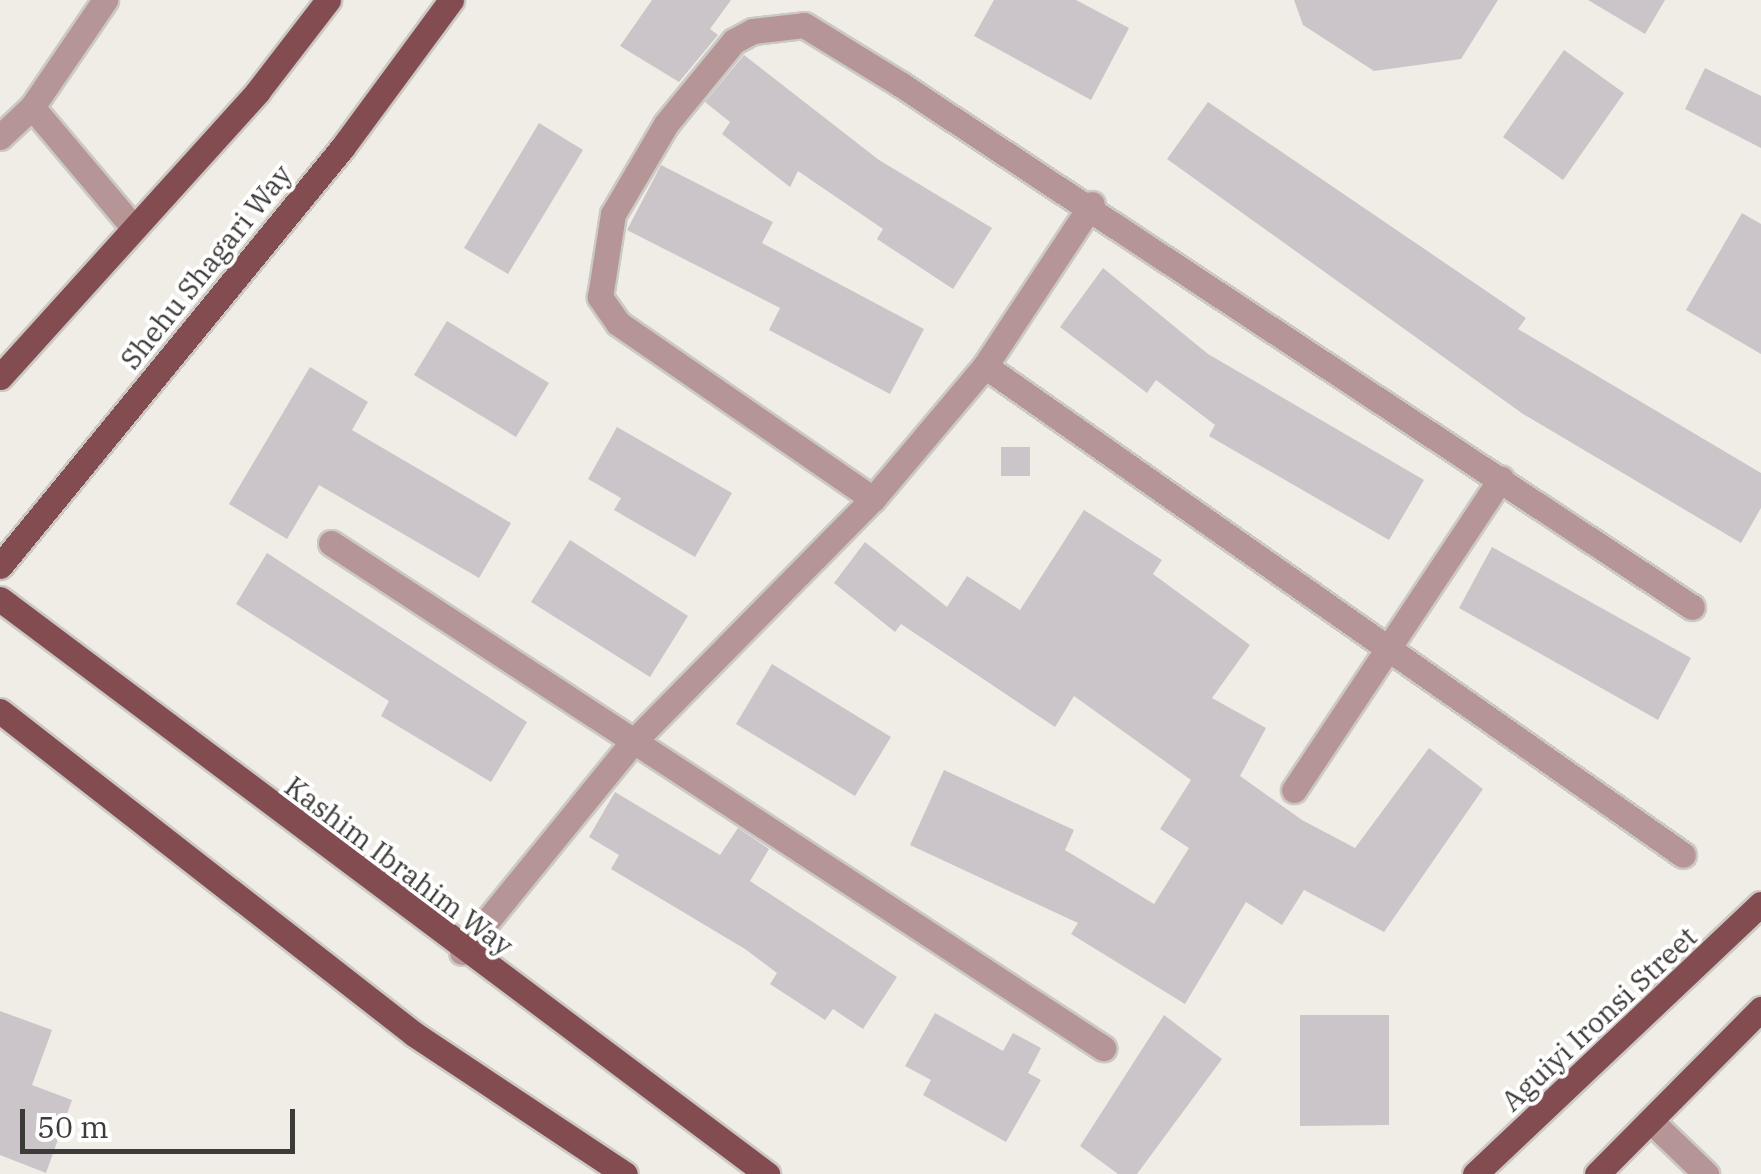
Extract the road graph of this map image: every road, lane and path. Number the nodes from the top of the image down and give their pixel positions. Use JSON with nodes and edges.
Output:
{"nodes":[{"id":1,"x":105,"y":0,"type":"edge"},
{"id":2,"x":328,"y":0,"type":"edge"},
{"id":3,"x":452,"y":0,"type":"edge"},
{"id":4,"x":32,"y":107,"type":"junction"},
{"id":5,"x":0,"y":137,"type":"edge"},
{"id":6,"x":1092,"y":204,"type":"junction"},
{"id":7,"x":134,"y":228,"type":"junction"},
{"id":8,"x":985,"y":366,"type":"junction"},
{"id":9,"x":0,"y":377,"type":"edge"},
{"id":10,"x":1500,"y":479,"type":"junction"},
{"id":11,"x":873,"y":499,"type":"junction"},
{"id":12,"x":331,"y":543,"type":"dead end"},
{"id":13,"x":0,"y":566,"type":"edge"},
{"id":14,"x":0,"y":599,"type":"edge"},
{"id":15,"x":1692,"y":607,"type":"dead end"},
{"id":16,"x":1391,"y":651,"type":"junction"},
{"id":17,"x":0,"y":711,"type":"edge"},
{"id":18,"x":632,"y":743,"type":"junction"},
{"id":19,"x":1294,"y":790,"type":"dead end"},
{"id":20,"x":1683,"y":854,"type":"dead end"},
{"id":21,"x":1761,"y":904,"type":"edge"},
{"id":22,"x":462,"y":952,"type":"junction"},
{"id":23,"x":1761,"y":1009,"type":"edge"},
{"id":24,"x":1103,"y":1048,"type":"dead end"},
{"id":25,"x":1653,"y":1123,"type":"junction"},
{"id":26,"x":625,"y":1174,"type":"edge"},
{"id":27,"x":767,"y":1174,"type":"edge"},
{"id":28,"x":1475,"y":1174,"type":"edge"},
{"id":29,"x":1597,"y":1174,"type":"edge"},
{"id":30,"x":1706,"y":1174,"type":"edge"}],
"edges":[{"from":1,"to":4,"type":"street"},
{"from":2,"to":7,"type":"main road"},
{"from":3,"to":13,"type":"main road","name":"Shehu Shagari Way"},
{"from":4,"to":5,"type":"street"},
{"from":4,"to":7,"type":"street"},
{"from":6,"to":8,"type":"street"},
{"from":6,"to":10,"type":"street"},
{"from":6,"to":11,"type":"street"},
{"from":7,"to":9,"type":"main road"},
{"from":8,"to":11,"type":"street"},
{"from":8,"to":16,"type":"street"},
{"from":10,"to":15,"type":"street"},
{"from":10,"to":16,"type":"street"},
{"from":11,"to":18,"type":"street"},
{"from":12,"to":18,"type":"street"},
{"from":14,"to":22,"type":"main road","name":"Kashim Ibrahim Way"},
{"from":16,"to":19,"type":"street"},
{"from":16,"to":20,"type":"street"},
{"from":17,"to":26,"type":"main road"},
{"from":18,"to":22,"type":"street"},
{"from":18,"to":24,"type":"street"},
{"from":21,"to":28,"type":"main road","name":"Aguiyi Ironsi Street"},
{"from":22,"to":27,"type":"main road","name":"Kashim Ibrahim Way"},
{"from":23,"to":25,"type":"main road"},
{"from":25,"to":29,"type":"main road"},
{"from":25,"to":30,"type":"street"}]}
